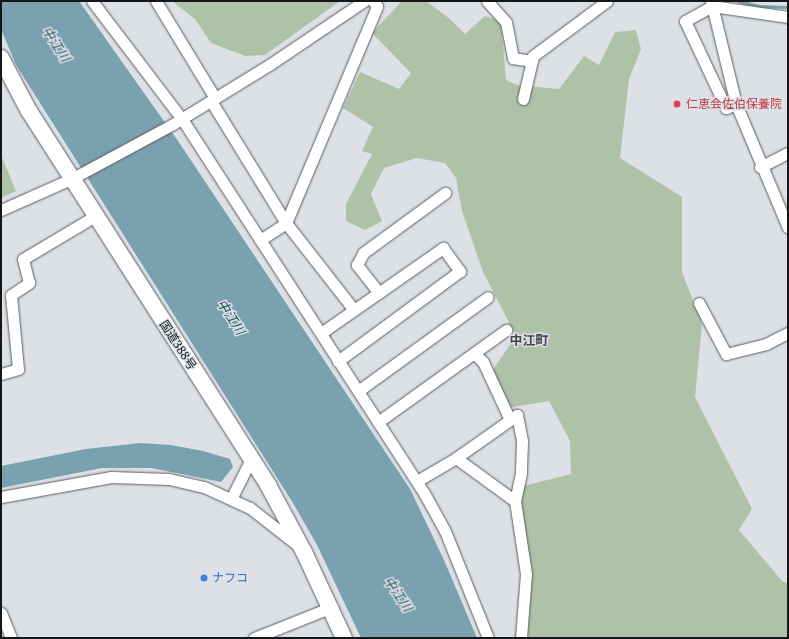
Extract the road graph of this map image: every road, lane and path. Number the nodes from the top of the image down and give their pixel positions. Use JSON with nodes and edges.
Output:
{"nodes":[{"id":1,"x":156,"y":1,"type":"edge"},
{"id":2,"x":364,"y":1,"type":"edge"},
{"id":3,"x":373,"y":1,"type":"edge"},
{"id":4,"x":487,"y":1,"type":"edge"},
{"id":5,"x":607,"y":1,"type":"edge"},
{"id":6,"x":97,"y":3,"type":"edge"},
{"id":7,"x":712,"y":3,"type":"edge"},
{"id":8,"x":590,"y":5,"type":"edge"},
{"id":9,"x":788,"y":17,"type":"edge"},
{"id":10,"x":1,"y":58,"type":"edge"},
{"id":11,"x":532,"y":61,"type":"junction"},
{"id":12,"x":213,"y":100,"type":"junction"},
{"id":13,"x":523,"y":100,"type":"dead end"},
{"id":14,"x":736,"y":104,"type":"junction"},
{"id":15,"x":177,"y":122,"type":"junction"},
{"id":16,"x":788,"y":153,"type":"edge"},
{"id":17,"x":760,"y":167,"type":"junction"},
{"id":18,"x":75,"y":177,"type":"junction"},
{"id":19,"x":445,"y":193,"type":"dead end"},
{"id":20,"x":1,"y":210,"type":"edge"},
{"id":21,"x":95,"y":216,"type":"junction"},
{"id":22,"x":286,"y":223,"type":"junction"},
{"id":23,"x":788,"y":228,"type":"edge"},
{"id":24,"x":260,"y":240,"type":"junction"},
{"id":25,"x":379,"y":293,"type":"junction"},
{"id":26,"x":488,"y":297,"type":"dead end"},
{"id":27,"x":699,"y":303,"type":"dead end"},
{"id":28,"x":354,"y":310,"type":"junction"},
{"id":29,"x":506,"y":330,"type":"dead end"},
{"id":30,"x":321,"y":333,"type":"junction"},
{"id":31,"x":788,"y":333,"type":"edge"},
{"id":32,"x":474,"y":353,"type":"junction"},
{"id":33,"x":338,"y":361,"type":"junction"},
{"id":34,"x":1,"y":374,"type":"edge"},
{"id":35,"x":358,"y":391,"type":"junction"},
{"id":36,"x":510,"y":420,"type":"junction"},
{"id":37,"x":378,"y":422,"type":"junction"},
{"id":38,"x":456,"y":458,"type":"junction"},
{"id":39,"x":251,"y":459,"type":"junction"},
{"id":40,"x":416,"y":481,"type":"junction"},
{"id":41,"x":1,"y":497,"type":"edge"},
{"id":42,"x":231,"y":499,"type":"junction"},
{"id":43,"x":515,"y":501,"type":"junction"},
{"id":44,"x":304,"y":552,"type":"junction"},
{"id":45,"x":332,"y":607,"type":"junction"},
{"id":46,"x":1,"y":613,"type":"edge"},
{"id":47,"x":11,"y":638,"type":"edge"},
{"id":48,"x":254,"y":638,"type":"edge"},
{"id":49,"x":344,"y":638,"type":"edge"},
{"id":50,"x":488,"y":638,"type":"edge"},
{"id":51,"x":521,"y":638,"type":"edge"}],
"edges":[{"from":1,"to":12,"type":"street"},
{"from":2,"to":12,"type":"street"},
{"from":3,"to":22,"type":"street"},
{"from":4,"to":11,"type":"street"},
{"from":5,"to":8,"type":"street"},
{"from":6,"to":15,"type":"street"},
{"from":7,"to":9,"type":"street"},
{"from":7,"to":14,"type":"street"},
{"from":7,"to":14,"type":"street"},
{"from":8,"to":11,"type":"street"},
{"from":10,"to":18,"type":"highway","name":"国道388号"},
{"from":11,"to":13,"type":"street"},
{"from":12,"to":15,"type":"street"},
{"from":12,"to":22,"type":"street"},
{"from":14,"to":17,"type":"street"},
{"from":15,"to":18,"type":"street"},
{"from":15,"to":24,"type":"street"},
{"from":16,"to":17,"type":"street"},
{"from":17,"to":23,"type":"street"},
{"from":18,"to":20,"type":"street"},
{"from":18,"to":21,"type":"highway","name":"国道388号"},
{"from":19,"to":25,"type":"street"},
{"from":21,"to":34,"type":"street"},
{"from":21,"to":39,"type":"highway","name":"国道388号"},
{"from":22,"to":24,"type":"street"},
{"from":22,"to":28,"type":"street"},
{"from":24,"to":30,"type":"street"},
{"from":25,"to":28,"type":"street"},
{"from":25,"to":33,"type":"street"},
{"from":26,"to":35,"type":"street"},
{"from":27,"to":31,"type":"street"},
{"from":28,"to":30,"type":"street"},
{"from":29,"to":32,"type":"street"},
{"from":30,"to":33,"type":"street"},
{"from":32,"to":36,"type":"street"},
{"from":32,"to":37,"type":"street"},
{"from":33,"to":35,"type":"street"},
{"from":35,"to":37,"type":"street"},
{"from":36,"to":38,"type":"street"},
{"from":36,"to":43,"type":"street"},
{"from":37,"to":40,"type":"street"},
{"from":38,"to":40,"type":"street"},
{"from":38,"to":43,"type":"street"},
{"from":39,"to":42,"type":"street"},
{"from":39,"to":44,"type":"highway","name":"国道388号"},
{"from":40,"to":50,"type":"street"},
{"from":41,"to":42,"type":"street"},
{"from":42,"to":44,"type":"street"},
{"from":43,"to":51,"type":"street"},
{"from":44,"to":45,"type":"highway","name":"国道388号"},
{"from":45,"to":48,"type":"street"},
{"from":45,"to":49,"type":"highway","name":"国道388号"},
{"from":46,"to":47,"type":"street"}]}
